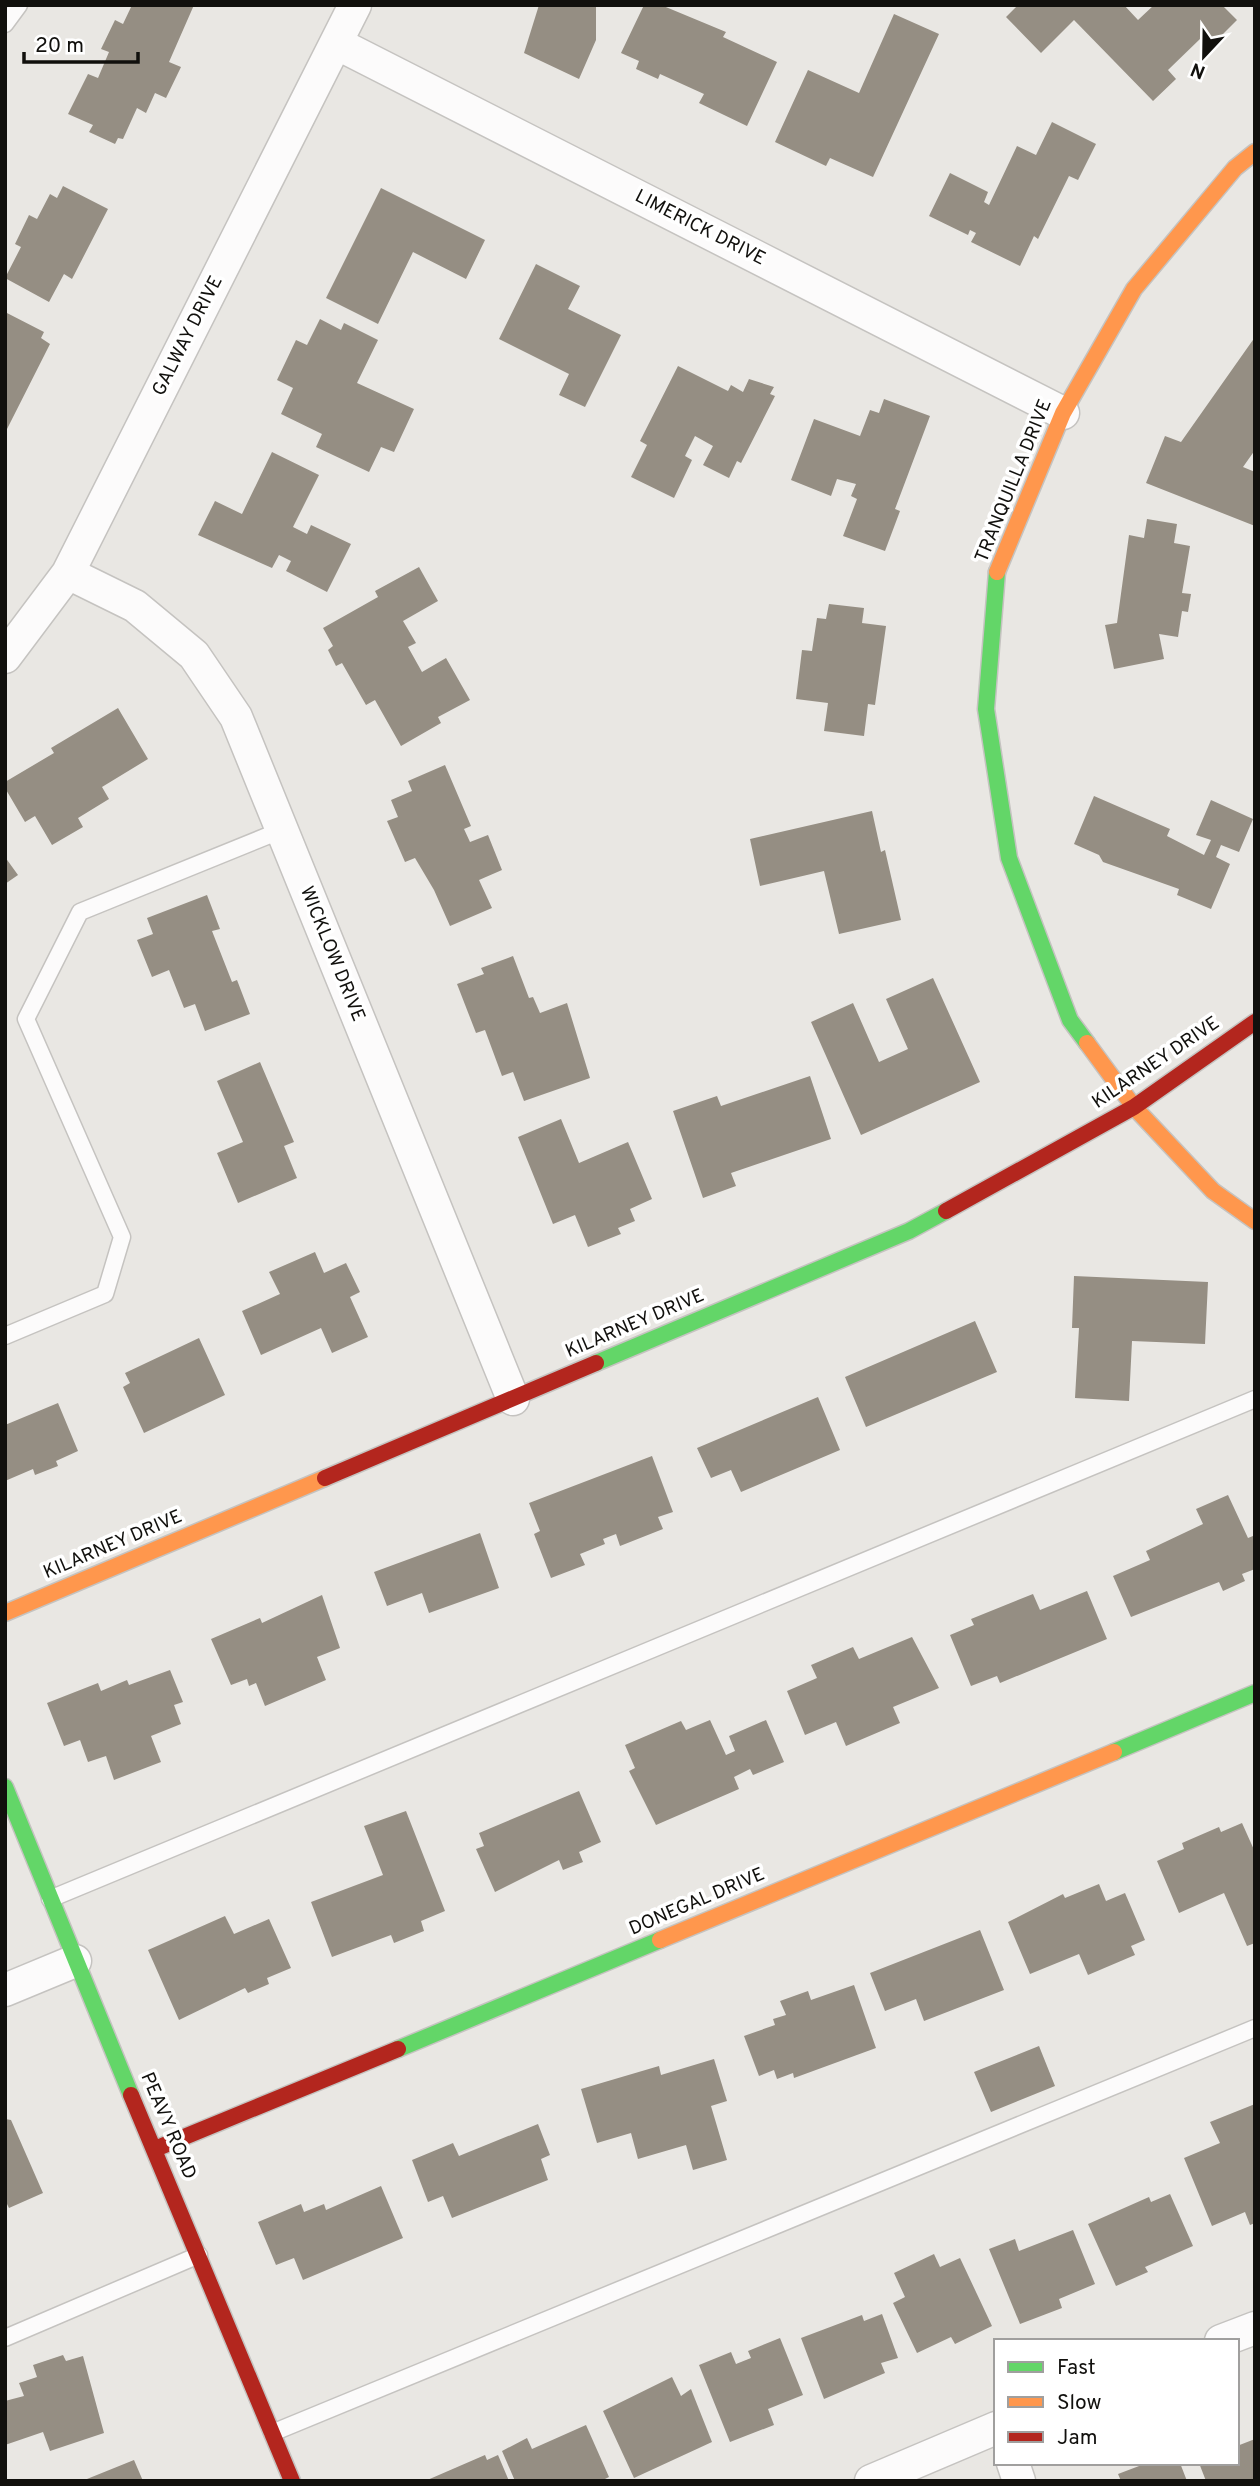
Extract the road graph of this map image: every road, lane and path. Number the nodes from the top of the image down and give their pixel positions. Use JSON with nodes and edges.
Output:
{"nodes":[{"id":1,"x":19,"y":5,"type":"edge"},
{"id":2,"x":355,"y":5,"type":"edge"},
{"id":3,"x":5,"y":24,"type":"edge"},
{"id":4,"x":336,"y":43,"type":"junction"},
{"id":5,"x":1255,"y":152,"type":"edge"},
{"id":6,"x":1063,"y":413,"type":"junction"},
{"id":7,"x":68,"y":573,"type":"junction"},
{"id":8,"x":5,"y":657,"type":"edge"},
{"id":9,"x":282,"y":830,"type":"junction"},
{"id":10,"x":1255,"y":1022,"type":"edge"},
{"id":11,"x":1134,"y":1107,"type":"junction"},
{"id":12,"x":1255,"y":1221,"type":"edge"},
{"id":13,"x":5,"y":1336,"type":"edge"},
{"id":14,"x":513,"y":1399,"type":"junction"},
{"id":15,"x":1255,"y":1399,"type":"edge"},
{"id":16,"x":5,"y":1613,"type":"edge"},
{"id":17,"x":1255,"y":1693,"type":"edge"},
{"id":18,"x":5,"y":1787,"type":"edge"},
{"id":19,"x":50,"y":1899,"type":"junction"},
{"id":20,"x":75,"y":1961,"type":"junction"},
{"id":21,"x":5,"y":1990,"type":"edge"},
{"id":22,"x":1255,"y":2028,"type":"edge"},
{"id":23,"x":155,"y":2149,"type":"junction"},
{"id":24,"x":199,"y":2255,"type":"junction"},
{"id":25,"x":1255,"y":2328,"type":"edge"},
{"id":26,"x":5,"y":2338,"type":"edge"},
{"id":27,"x":1226,"y":2339,"type":"edge"},
{"id":28,"x":994,"y":2429,"type":"edge"},
{"id":29,"x":272,"y":2433,"type":"junction"},
{"id":30,"x":292,"y":2481,"type":"edge"},
{"id":31,"x":871,"y":2481,"type":"edge"}],
"edges":[{"from":1,"to":3,"type":"lane"},
{"from":2,"to":4,"type":"street","name":"GALWAY DRIVE"},
{"from":4,"to":6,"type":"street","name":"LIMERICK DRIVE"},
{"from":4,"to":7,"type":"street","name":"GALWAY DRIVE"},
{"from":5,"to":6,"type":"street","name":"TRANQUILLA DRIVE"},
{"from":6,"to":11,"type":"street","name":"TRANQUILLA DRIVE"},
{"from":7,"to":8,"type":"street","name":"GALWAY DRIVE"},
{"from":7,"to":9,"type":"street","name":"WICKLOW DRIVE"},
{"from":9,"to":13,"type":"lane"},
{"from":9,"to":14,"type":"street","name":"WICKLOW DRIVE"},
{"from":10,"to":11,"type":"street","name":"KILARNEY DRIVE"},
{"from":11,"to":12,"type":"street","name":"TRANQUILLA DRIVE"},
{"from":11,"to":14,"type":"street","name":"KILARNEY DRIVE"},
{"from":14,"to":16,"type":"street","name":"KILARNEY DRIVE"},
{"from":15,"to":19,"type":"lane"},
{"from":17,"to":23,"type":"street","name":"DONEGAL DRIVE"},
{"from":18,"to":19,"type":"street","name":"PEAVY ROAD"},
{"from":19,"to":20,"type":"street","name":"PEAVY ROAD"},
{"from":20,"to":21,"type":"street"},
{"from":20,"to":23,"type":"street","name":"PEAVY ROAD"},
{"from":22,"to":29,"type":"lane"},
{"from":23,"to":24,"type":"street","name":"PEAVY ROAD"},
{"from":24,"to":26,"type":"lane"},
{"from":24,"to":29,"type":"street","name":"PEAVY ROAD"},
{"from":25,"to":27,"type":"street"},
{"from":28,"to":31,"type":"street"},
{"from":29,"to":30,"type":"street","name":"PEAVY ROAD"}]}
